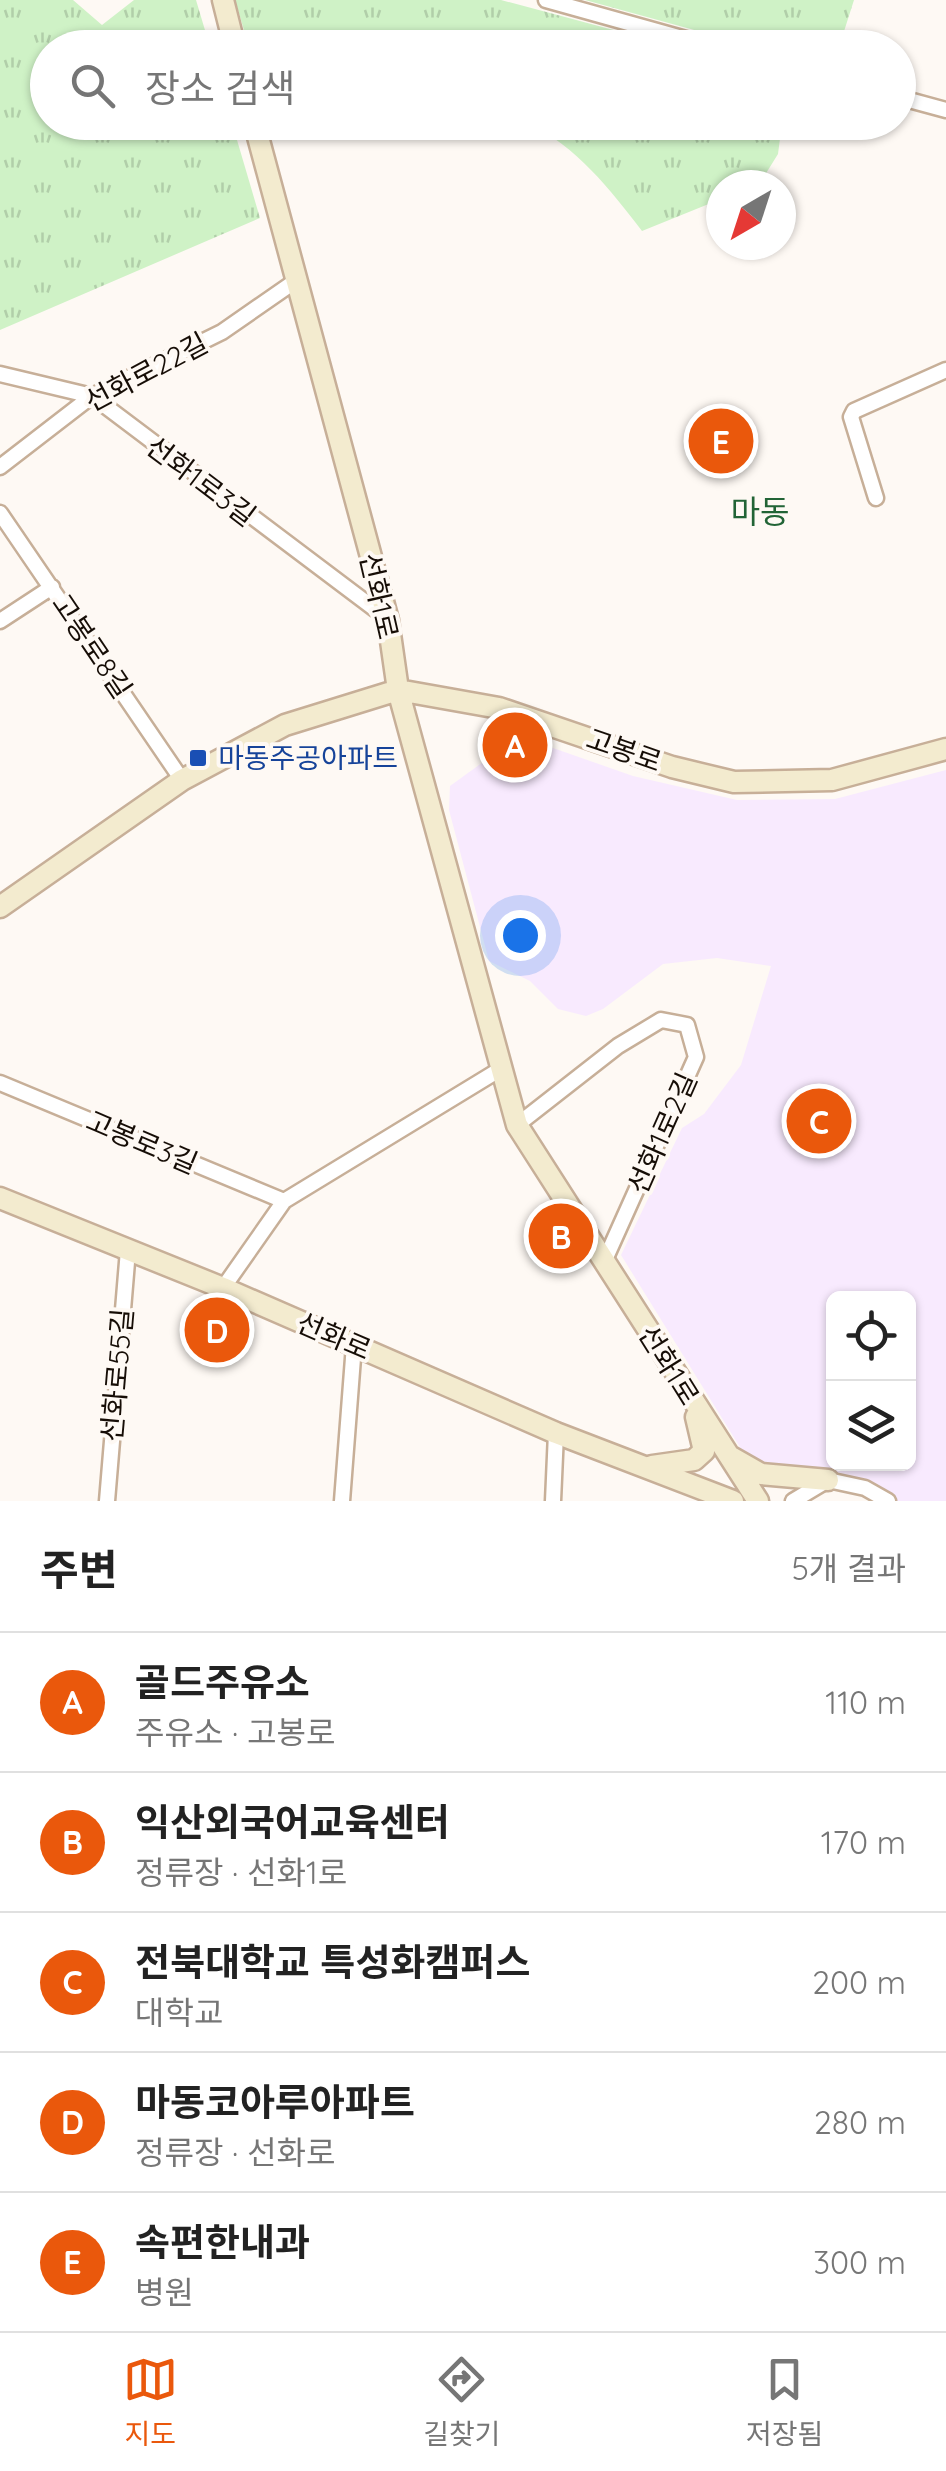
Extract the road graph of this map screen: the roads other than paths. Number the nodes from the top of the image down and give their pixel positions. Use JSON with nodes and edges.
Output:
{"nodes":[{"id":1,"x":223,"y":0,"type":"edge"},
{"id":2,"x":554,"y":1,"type":"edge"},
{"id":3,"x":230,"y":30,"type":"edge"},
{"id":4,"x":655,"y":30,"type":"edge"},
{"id":5,"x":916,"y":102,"type":"edge"},
{"id":6,"x":946,"y":110,"type":"edge"},
{"id":7,"x":258,"y":140,"type":"edge"},
{"id":8,"x":294,"y":282,"type":"junction"},
{"id":9,"x":946,"y":370,"type":"edge"},
{"id":10,"x":0,"y":374,"type":"edge"},
{"id":11,"x":92,"y":396,"type":"junction"},
{"id":12,"x":0,"y":466,"type":"edge"},
{"id":13,"x":876,"y":498,"type":"dead end"},
{"id":14,"x":0,"y":513,"type":"edge"},
{"id":15,"x":52,"y":586,"type":"junction"},
{"id":16,"x":388,"y":620,"type":"junction"},
{"id":17,"x":0,"y":621,"type":"edge"},
{"id":18,"x":398,"y":690,"type":"junction"},
{"id":19,"x":946,"y":749,"type":"edge"},
{"id":20,"x":182,"y":780,"type":"junction"},
{"id":21,"x":0,"y":907,"type":"edge"},
{"id":22,"x":499,"y":1070,"type":"junction"},
{"id":23,"x":0,"y":1083,"type":"edge"},
{"id":24,"x":517,"y":1125,"type":"junction"},
{"id":25,"x":0,"y":1198,"type":"edge"},
{"id":26,"x":284,"y":1200,"type":"junction"},
{"id":27,"x":128,"y":1250,"type":"junction"},
{"id":28,"x":604,"y":1262,"type":"junction"},
{"id":29,"x":223,"y":1288,"type":"junction"},
{"id":30,"x":354,"y":1345,"type":"junction"},
{"id":31,"x":693,"y":1404,"type":"junction"},
{"id":32,"x":556,"y":1433,"type":"junction"},
{"id":33,"x":726,"y":1453,"type":"junction"},
{"id":34,"x":650,"y":1466,"type":"junction"},
{"id":35,"x":828,"y":1480,"type":"junction"},
{"id":36,"x":107,"y":1501,"type":"edge"},
{"id":37,"x":342,"y":1501,"type":"edge"},
{"id":38,"x":553,"y":1501,"type":"edge"},
{"id":39,"x":733,"y":1501,"type":"edge"},
{"id":40,"x":758,"y":1501,"type":"edge"},
{"id":41,"x":793,"y":1501,"type":"edge"},
{"id":42,"x":816,"y":1501,"type":"edge"},
{"id":43,"x":888,"y":1501,"type":"edge"}],
"edges":[{"from":1,"to":3,"type":"street"},
{"from":2,"to":4,"type":"street"},
{"from":5,"to":6,"type":"street"},
{"from":7,"to":8,"type":"street","name":"선화1로"},
{"from":8,"to":11,"type":"street","name":"선화로22길"},
{"from":8,"to":16,"type":"street","name":"선화1로"},
{"from":9,"to":13,"type":"street"},
{"from":10,"to":11,"type":"street","name":"선화1로3길"},
{"from":11,"to":12,"type":"street","name":"선화로22길"},
{"from":11,"to":16,"type":"street","name":"선화1로3길"},
{"from":14,"to":15,"type":"street","name":"고봉로8길"},
{"from":15,"to":17,"type":"street"},
{"from":15,"to":20,"type":"street","name":"고봉로8길"},
{"from":16,"to":18,"type":"street","name":"선화1로"},
{"from":18,"to":19,"type":"street","name":"고봉로"},
{"from":18,"to":20,"type":"street","name":"고봉로"},
{"from":18,"to":22,"type":"street","name":"선화1로"},
{"from":20,"to":21,"type":"street","name":"고봉로"},
{"from":22,"to":24,"type":"street","name":"선화1로"},
{"from":22,"to":26,"type":"street"},
{"from":23,"to":26,"type":"street","name":"고봉로3길"},
{"from":24,"to":28,"type":"street","name":"선화1로"},
{"from":24,"to":28,"type":"street","name":"선화1로2길"},
{"from":25,"to":27,"type":"street","name":"선화로"},
{"from":26,"to":29,"type":"street"},
{"from":27,"to":29,"type":"street","name":"선화로"},
{"from":27,"to":36,"type":"street","name":"선화로55길"},
{"from":28,"to":31,"type":"street","name":"선화1로"},
{"from":29,"to":30,"type":"street","name":"선화로"},
{"from":30,"to":32,"type":"street","name":"선화로"},
{"from":30,"to":37,"type":"street"},
{"from":31,"to":33,"type":"street","name":"선화1로"},
{"from":31,"to":34,"type":"street"},
{"from":32,"to":34,"type":"street","name":"선화로"},
{"from":32,"to":38,"type":"street"},
{"from":33,"to":35,"type":"street"},
{"from":33,"to":40,"type":"street","name":"선화1로"},
{"from":34,"to":39,"type":"street","name":"선화로"},
{"from":35,"to":41,"type":"street"},
{"from":35,"to":42,"type":"street"},
{"from":35,"to":43,"type":"street"}]}
